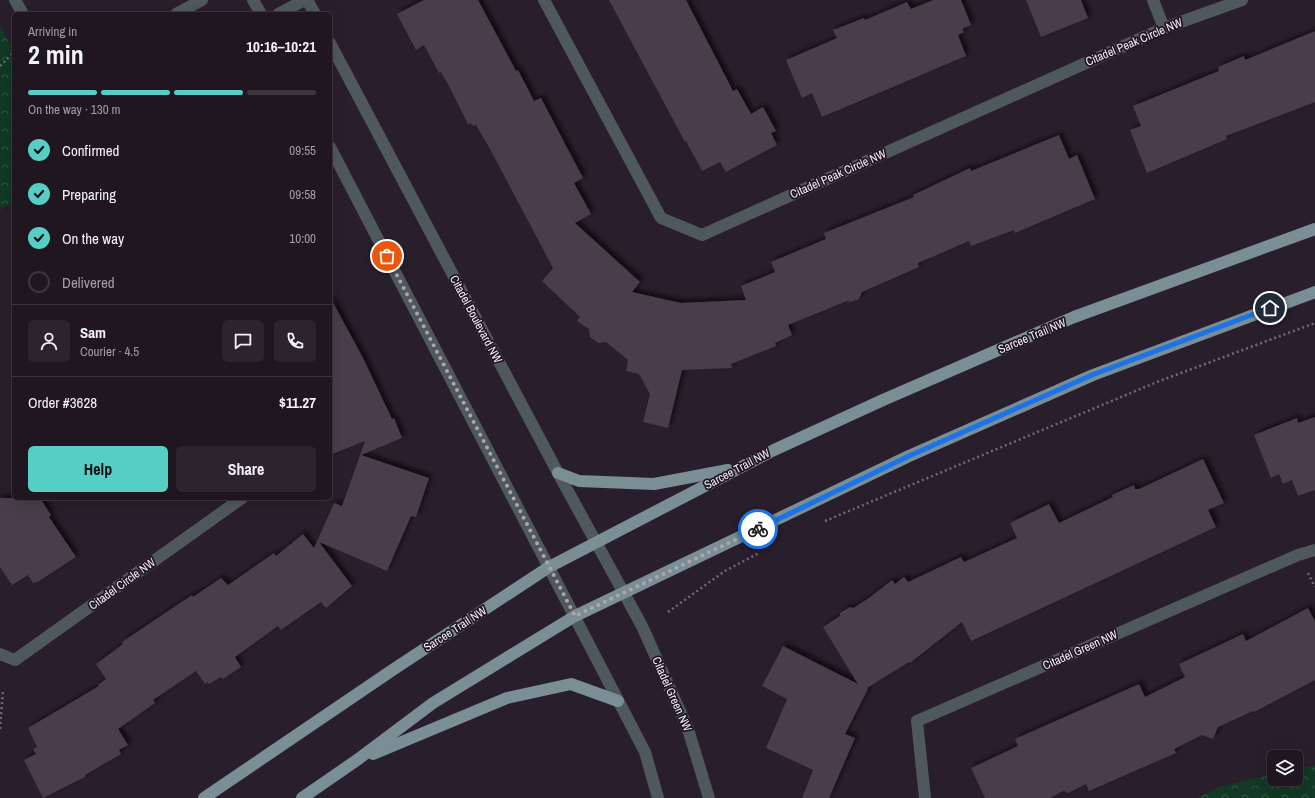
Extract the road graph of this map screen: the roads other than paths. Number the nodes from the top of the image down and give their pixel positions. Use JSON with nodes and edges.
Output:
{"nodes":[{"id":1,"x":15,"y":0,"type":"edge"},
{"id":2,"x":202,"y":0,"type":"edge"},
{"id":3,"x":253,"y":0,"type":"edge"},
{"id":4,"x":306,"y":0,"type":"edge"},
{"id":5,"x":544,"y":0,"type":"edge"},
{"id":6,"x":1153,"y":0,"type":"edge"},
{"id":7,"x":1242,"y":0,"type":"edge"},
{"id":8,"x":22,"y":12,"type":"edge"},
{"id":9,"x":180,"y":12,"type":"edge"},
{"id":10,"x":260,"y":12,"type":"edge"},
{"id":11,"x":282,"y":12,"type":"edge"},
{"id":12,"x":314,"y":12,"type":"edge"},
{"id":13,"x":1164,"y":28,"type":"junction"},
{"id":14,"x":332,"y":47,"type":"edge"},
{"id":15,"x":332,"y":151,"type":"edge"},
{"id":16,"x":1315,"y":229,"type":"edge"},
{"id":17,"x":1315,"y":292,"type":"edge"},
{"id":18,"x":740,"y":467,"type":"junction"},
{"id":19,"x":558,"y":473,"type":"junction"},
{"id":20,"x":239,"y":500,"type":"edge"},
{"id":21,"x":596,"y":543,"type":"junction"},
{"id":22,"x":1315,"y":550,"type":"edge"},
{"id":23,"x":550,"y":567,"type":"junction"},
{"id":24,"x":624,"y":594,"type":"junction"},
{"id":25,"x":575,"y":616,"type":"junction"},
{"id":26,"x":0,"y":654,"type":"edge"},
{"id":27,"x":618,"y":701,"type":"junction"},
{"id":28,"x":357,"y":760,"type":"junction"},
{"id":29,"x":204,"y":798,"type":"edge"},
{"id":30,"x":302,"y":798,"type":"edge"},
{"id":31,"x":658,"y":798,"type":"edge"},
{"id":32,"x":709,"y":798,"type":"edge"},
{"id":33,"x":925,"y":798,"type":"edge"}],
"edges":[{"from":1,"to":8,"type":"street"},
{"from":2,"to":9,"type":"street"},
{"from":3,"to":10,"type":"street"},
{"from":4,"to":11,"type":"street"},
{"from":4,"to":12,"type":"street"},
{"from":5,"to":13,"type":"street","name":"Citadel Peak Circle NW"},
{"from":6,"to":13,"type":"street"},
{"from":7,"to":13,"type":"street","name":"Citadel Peak Circle NW"},
{"from":14,"to":19,"type":"street","name":"Citadel Boulevard NW"},
{"from":15,"to":23,"type":"street"},
{"from":16,"to":18,"type":"main road","name":"Sarcee Trail NW"},
{"from":17,"to":24,"type":"main road"},
{"from":18,"to":19,"type":"main road"},
{"from":18,"to":21,"type":"main road","name":"Sarcee Trail NW"},
{"from":19,"to":21,"type":"street","name":"Citadel Boulevard NW"},
{"from":20,"to":26,"type":"street","name":"Citadel Circle NW"},
{"from":21,"to":23,"type":"main road","name":"Sarcee Trail NW"},
{"from":21,"to":24,"type":"street","name":"Citadel Boulevard NW"},
{"from":22,"to":33,"type":"street","name":"Citadel Green NW"},
{"from":23,"to":25,"type":"street"},
{"from":23,"to":29,"type":"main road","name":"Sarcee Trail NW"},
{"from":24,"to":25,"type":"main road"},
{"from":24,"to":32,"type":"street","name":"Citadel Green NW"},
{"from":25,"to":27,"type":"street"},
{"from":25,"to":28,"type":"main road"},
{"from":27,"to":28,"type":"main road"},
{"from":27,"to":31,"type":"street"},
{"from":28,"to":30,"type":"main road"}]}
